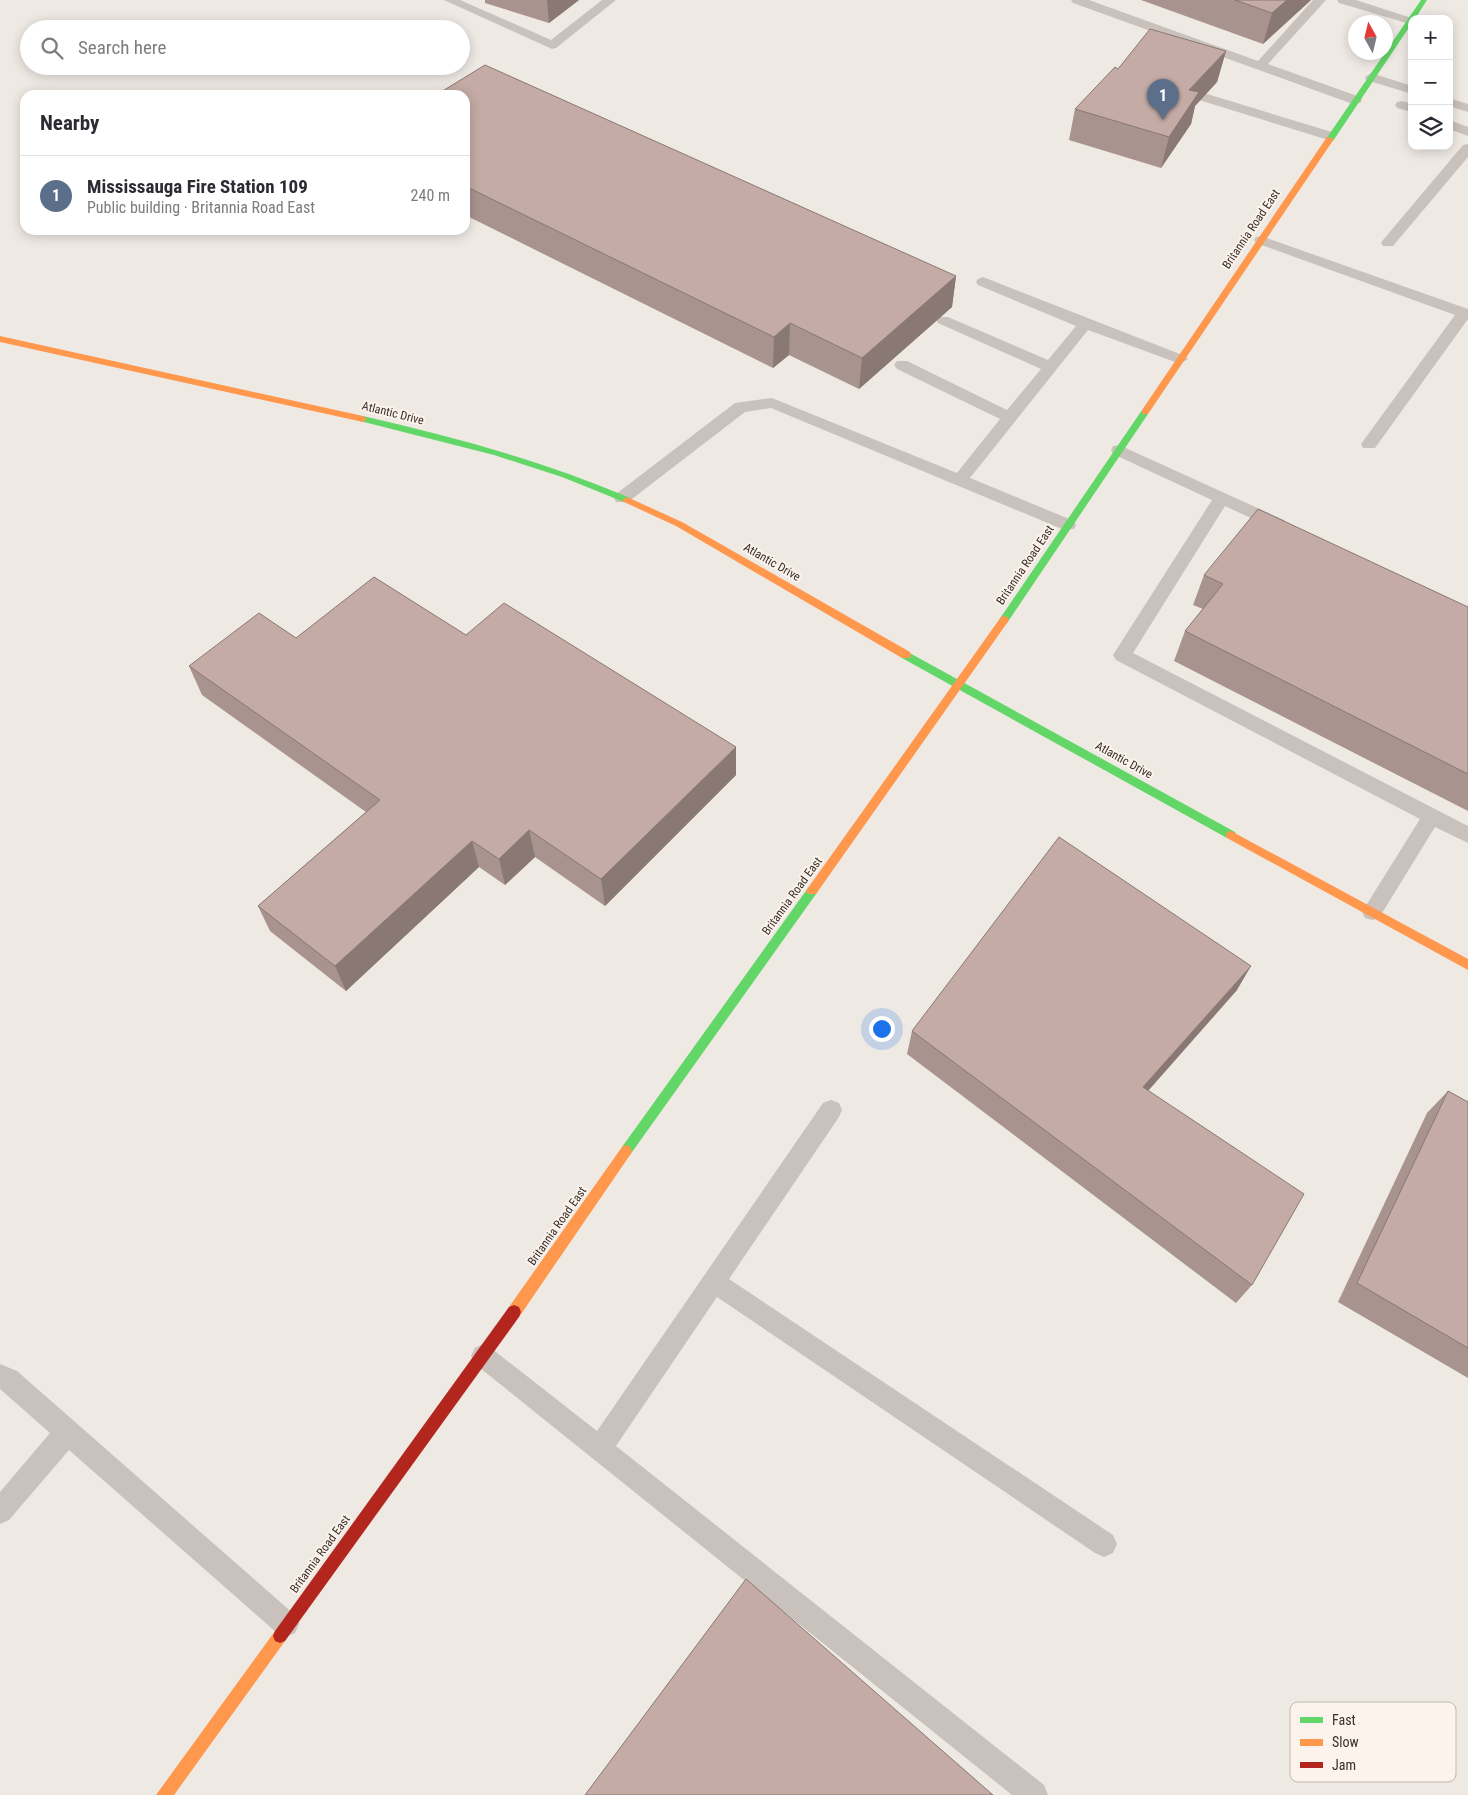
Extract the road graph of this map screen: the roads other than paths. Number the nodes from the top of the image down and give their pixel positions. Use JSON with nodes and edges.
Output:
{"nodes":[{"id":1,"x":450,"y":0,"type":"edge"},
{"id":2,"x":610,"y":0,"type":"edge"},
{"id":3,"x":1077,"y":0,"type":"edge"},
{"id":4,"x":1320,"y":0,"type":"edge"},
{"id":5,"x":1343,"y":0,"type":"edge"},
{"id":6,"x":1424,"y":0,"type":"edge"},
{"id":7,"x":1414,"y":15,"type":"edge"},
{"id":8,"x":1408,"y":19,"type":"edge"},
{"id":9,"x":1408,"y":23,"type":"edge"},
{"id":10,"x":1260,"y":66,"type":"junction"},
{"id":11,"x":1371,"y":77,"type":"junction"},
{"id":12,"x":1408,"y":89,"type":"edge"},
{"id":13,"x":1204,"y":97,"type":"edge"},
{"id":14,"x":1355,"y":100,"type":"junction"},
{"id":15,"x":1453,"y":103,"type":"edge"},
{"id":16,"x":1468,"y":108,"type":"edge"},
{"id":17,"x":1453,"y":126,"type":"edge"},
{"id":18,"x":1468,"y":132,"type":"edge"},
{"id":19,"x":1330,"y":136,"type":"junction"},
{"id":20,"x":1468,"y":148,"type":"edge"},
{"id":21,"x":1261,"y":240,"type":"junction"},
{"id":22,"x":1388,"y":243,"type":"dead end"},
{"id":23,"x":984,"y":282,"type":"dead end"},
{"id":24,"x":1466,"y":314,"type":"edge"},
{"id":25,"x":943,"y":320,"type":"edge"},
{"id":26,"x":1085,"y":324,"type":"junction"},
{"id":27,"x":0,"y":339,"type":"edge"},
{"id":28,"x":1180,"y":358,"type":"junction"},
{"id":29,"x":902,"y":365,"type":"dead end"},
{"id":30,"x":1050,"y":368,"type":"junction"},
{"id":31,"x":1010,"y":418,"type":"junction"},
{"id":32,"x":1369,"y":444,"type":"dead end"},
{"id":33,"x":1119,"y":450,"type":"junction"},
{"id":34,"x":960,"y":480,"type":"junction"},
{"id":35,"x":1222,"y":497,"type":"junction"},
{"id":36,"x":622,"y":498,"type":"junction"},
{"id":37,"x":1068,"y":525,"type":"junction"},
{"id":38,"x":1290,"y":529,"type":"edge"},
{"id":39,"x":960,"y":686,"type":"junction"},
{"id":40,"x":1432,"y":816,"type":"junction"},
{"id":41,"x":1468,"y":835,"type":"edge"},
{"id":42,"x":1372,"y":912,"type":"junction"},
{"id":43,"x":1468,"y":965,"type":"edge"},
{"id":44,"x":832,"y":1110,"type":"dead end"},
{"id":45,"x":714,"y":1282,"type":"junction"},
{"id":46,"x":483,"y":1356,"type":"junction"},
{"id":47,"x":0,"y":1376,"type":"edge"},
{"id":48,"x":67,"y":1433,"type":"junction"},
{"id":49,"x":599,"y":1449,"type":"junction"},
{"id":50,"x":0,"y":1512,"type":"edge"},
{"id":51,"x":1104,"y":1544,"type":"dead end"},
{"id":52,"x":286,"y":1624,"type":"junction"},
{"id":53,"x":164,"y":1795,"type":"edge"},
{"id":54,"x":1034,"y":1795,"type":"edge"}],
"edges":[{"from":1,"to":2,"type":"lane"},
{"from":3,"to":10,"type":"lane"},
{"from":4,"to":10,"type":"lane"},
{"from":5,"to":8,"type":"lane"},
{"from":6,"to":7,"type":"street","name":"Britannia Road East"},
{"from":9,"to":11,"type":"street","name":"Britannia Road East"},
{"from":10,"to":14,"type":"lane"},
{"from":11,"to":12,"type":"lane"},
{"from":11,"to":14,"type":"street","name":"Britannia Road East"},
{"from":13,"to":19,"type":"lane"},
{"from":14,"to":19,"type":"street","name":"Britannia Road East"},
{"from":15,"to":16,"type":"lane"},
{"from":17,"to":18,"type":"lane"},
{"from":19,"to":21,"type":"street","name":"Britannia Road East"},
{"from":20,"to":22,"type":"lane"},
{"from":21,"to":24,"type":"lane"},
{"from":21,"to":28,"type":"street","name":"Britannia Road East"},
{"from":23,"to":26,"type":"lane"},
{"from":24,"to":32,"type":"lane"},
{"from":25,"to":30,"type":"lane"},
{"from":26,"to":28,"type":"lane"},
{"from":26,"to":30,"type":"lane"},
{"from":27,"to":36,"type":"street","name":"Atlantic Drive"},
{"from":28,"to":33,"type":"street","name":"Britannia Road East"},
{"from":29,"to":31,"type":"lane"},
{"from":30,"to":31,"type":"lane"},
{"from":31,"to":34,"type":"lane"},
{"from":33,"to":35,"type":"lane"},
{"from":33,"to":37,"type":"street","name":"Britannia Road East"},
{"from":34,"to":36,"type":"lane"},
{"from":34,"to":37,"type":"lane"},
{"from":35,"to":38,"type":"lane"},
{"from":35,"to":40,"type":"lane"},
{"from":36,"to":39,"type":"street","name":"Atlantic Drive"},
{"from":37,"to":39,"type":"street","name":"Britannia Road East"},
{"from":39,"to":42,"type":"street","name":"Atlantic Drive"},
{"from":39,"to":46,"type":"street","name":"Britannia Road East"},
{"from":40,"to":41,"type":"lane"},
{"from":40,"to":42,"type":"lane"},
{"from":42,"to":43,"type":"street","name":"Atlantic Drive"},
{"from":44,"to":45,"type":"lane"},
{"from":45,"to":49,"type":"lane"},
{"from":45,"to":51,"type":"lane"},
{"from":46,"to":49,"type":"lane"},
{"from":46,"to":52,"type":"street","name":"Britannia Road East"},
{"from":47,"to":48,"type":"lane"},
{"from":48,"to":50,"type":"lane"},
{"from":48,"to":52,"type":"lane"},
{"from":49,"to":54,"type":"lane"},
{"from":52,"to":53,"type":"street","name":"Britannia Road East"}]}
